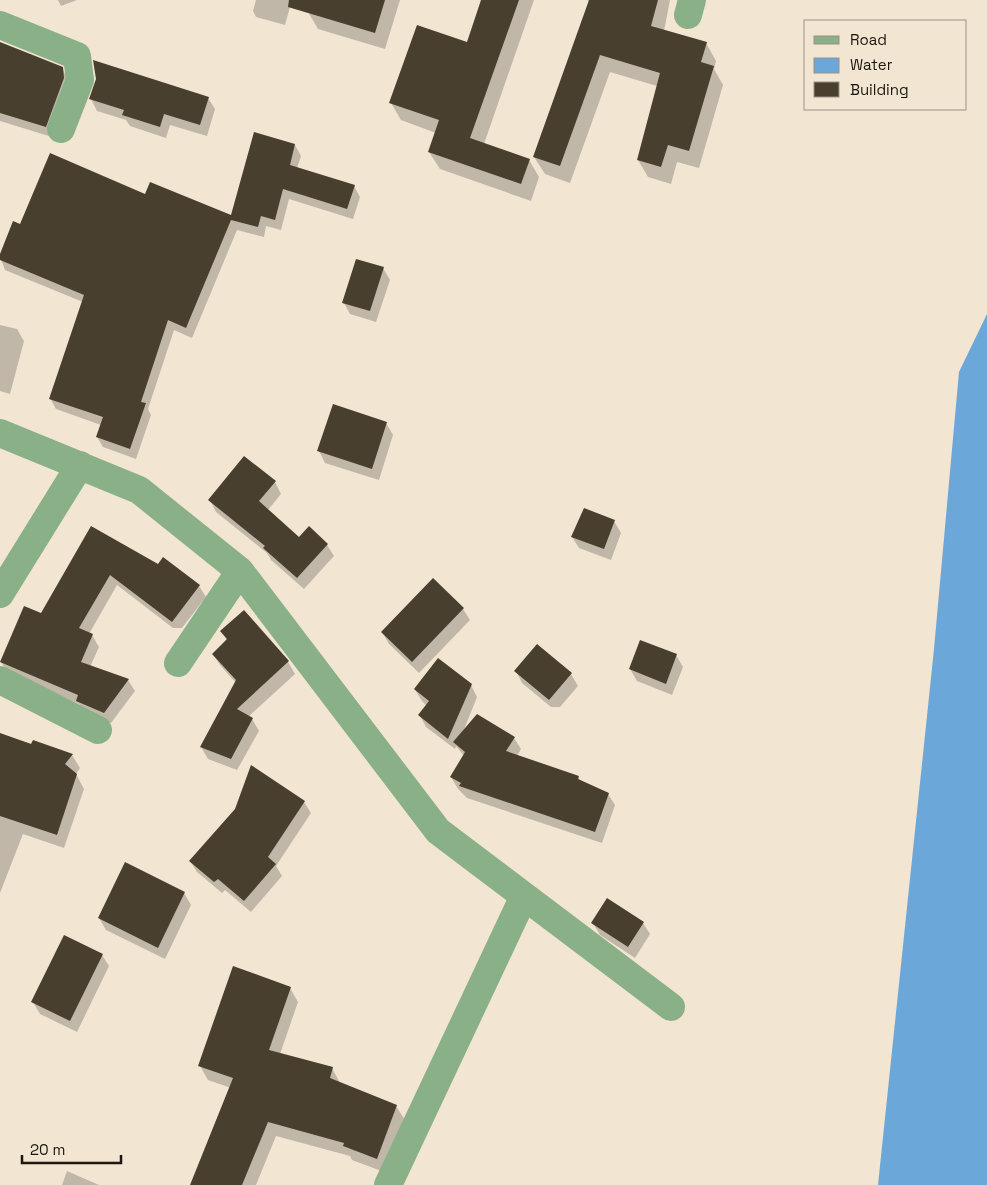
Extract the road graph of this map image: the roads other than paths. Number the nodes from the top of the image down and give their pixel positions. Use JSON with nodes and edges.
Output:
{"nodes":[{"id":1,"x":0,"y":25,"type":"edge"},
{"id":2,"x":62,"y":129,"type":"dead end"},
{"id":3,"x":0,"y":433,"type":"edge"},
{"id":4,"x":80,"y":465,"type":"junction"},
{"id":5,"x":240,"y":571,"type":"junction"},
{"id":6,"x":0,"y":594,"type":"edge"},
{"id":7,"x":178,"y":663,"type":"dead end"},
{"id":8,"x":0,"y":680,"type":"edge"},
{"id":9,"x":98,"y":730,"type":"dead end"},
{"id":10,"x":524,"y":896,"type":"junction"},
{"id":11,"x":671,"y":1007,"type":"dead end"},
{"id":12,"x":388,"y":1185,"type":"edge"}],
"edges":[{"from":1,"to":2,"type":"street"},
{"from":3,"to":4,"type":"street"},
{"from":4,"to":5,"type":"street"},
{"from":4,"to":6,"type":"street"},
{"from":5,"to":7,"type":"street"},
{"from":5,"to":10,"type":"street"},
{"from":8,"to":9,"type":"street"},
{"from":10,"to":11,"type":"street"},
{"from":10,"to":12,"type":"street"}]}
